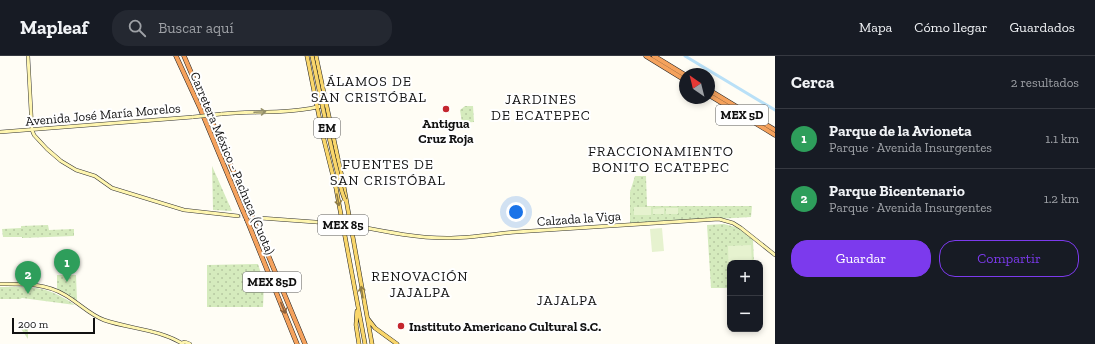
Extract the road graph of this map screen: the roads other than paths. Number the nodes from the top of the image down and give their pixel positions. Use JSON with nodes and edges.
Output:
{"nodes":[{"id":1,"x":28,"y":56,"type":"edge"},
{"id":2,"x":176,"y":56,"type":"edge"},
{"id":3,"x":184,"y":56,"type":"edge"},
{"id":4,"x":307,"y":56,"type":"edge"},
{"id":5,"x":312,"y":56,"type":"edge"},
{"id":6,"x":316,"y":56,"type":"edge"},
{"id":7,"x":646,"y":56,"type":"edge"},
{"id":8,"x":654,"y":56,"type":"edge"},
{"id":9,"x":679,"y":71,"type":"edge"},
{"id":10,"x":679,"y":76,"type":"edge"},
{"id":11,"x":715,"y":94,"type":"edge"},
{"id":12,"x":715,"y":99,"type":"edge"},
{"id":13,"x":326,"y":105,"type":"junction"},
{"id":14,"x":317,"y":108,"type":"junction"},
{"id":15,"x":32,"y":130,"type":"junction"},
{"id":16,"x":775,"y":130,"type":"edge"},
{"id":17,"x":0,"y":132,"type":"edge"},
{"id":18,"x":775,"y":135,"type":"edge"},
{"id":19,"x":345,"y":201,"type":"junction"},
{"id":20,"x":238,"y":216,"type":"tunnel mouth"},
{"id":21,"x":260,"y":218,"type":"tunnel mouth"},
{"id":22,"x":343,"y":224,"type":"junction"},
{"id":23,"x":351,"y":225,"type":"junction"},
{"id":24,"x":775,"y":255,"type":"edge"},
{"id":25,"x":0,"y":284,"type":"edge"},
{"id":26,"x":358,"y":308,"type":"junction"},
{"id":27,"x":366,"y":315,"type":"junction"},
{"id":28,"x":183,"y":344,"type":"edge"},
{"id":29,"x":190,"y":344,"type":"edge"},
{"id":30,"x":297,"y":344,"type":"edge"},
{"id":31,"x":305,"y":344,"type":"edge"},
{"id":32,"x":359,"y":344,"type":"edge"},
{"id":33,"x":365,"y":344,"type":"edge"},
{"id":34,"x":372,"y":344,"type":"edge"},
{"id":35,"x":397,"y":344,"type":"edge"}],
"edges":[{"from":1,"to":15,"type":"main road"},
{"from":2,"to":30,"type":"highway","name":"Carretera México - Pachuca (Cuota)","number":"MEX 85D","one_way":true,"bridge":true},
{"from":3,"to":31,"type":"highway","name":"Carretera México - Pachuca (Cuota)","number":"MEX 85D","bridge":true},
{"from":4,"to":14,"type":"main road","number":"MEX 85"},
{"from":5,"to":19,"type":"main road","number":"EM","bridge":true},
{"from":6,"to":13,"type":"main road","number":"MEX 85"},
{"from":7,"to":10,"type":"highway"},
{"from":8,"to":9,"type":"highway"},
{"from":11,"to":16,"type":"highway","number":"MEX 5D"},
{"from":12,"to":18,"type":"highway","number":"MEX 5D"},
{"from":13,"to":14,"type":"main road","name":"Avenida José María Morelos"},
{"from":13,"to":19,"type":"main road","number":"MEX 85"},
{"from":15,"to":14,"type":"main road","name":"Avenida José María Morelos","one_way":true,"bridge":true},
{"from":14,"to":22,"type":"main road","number":"MEX 85","one_way":true},
{"from":15,"to":17,"type":"main road","name":"Avenida José María Morelos"},
{"from":15,"to":20,"type":"main road"},
{"from":19,"to":23,"type":"main road","number":"MEX 85"},
{"from":21,"to":22,"type":"main road"},
{"from":22,"to":26,"type":"main road","number":"MEX 85"},
{"from":23,"to":24,"type":"main road","name":"Calzada la Viga"},
{"from":27,"to":23,"type":"main road","number":"MEX 85","one_way":true},
{"from":25,"to":28,"type":"main road"},
{"from":26,"to":32,"type":"main road"},
{"from":26,"to":33,"type":"main road","number":"MEX 85"},
{"from":27,"to":34,"type":"main road","number":"MEX 85"},
{"from":27,"to":35,"type":"main road"},
{"from":28,"to":29,"type":"main road"}]}
